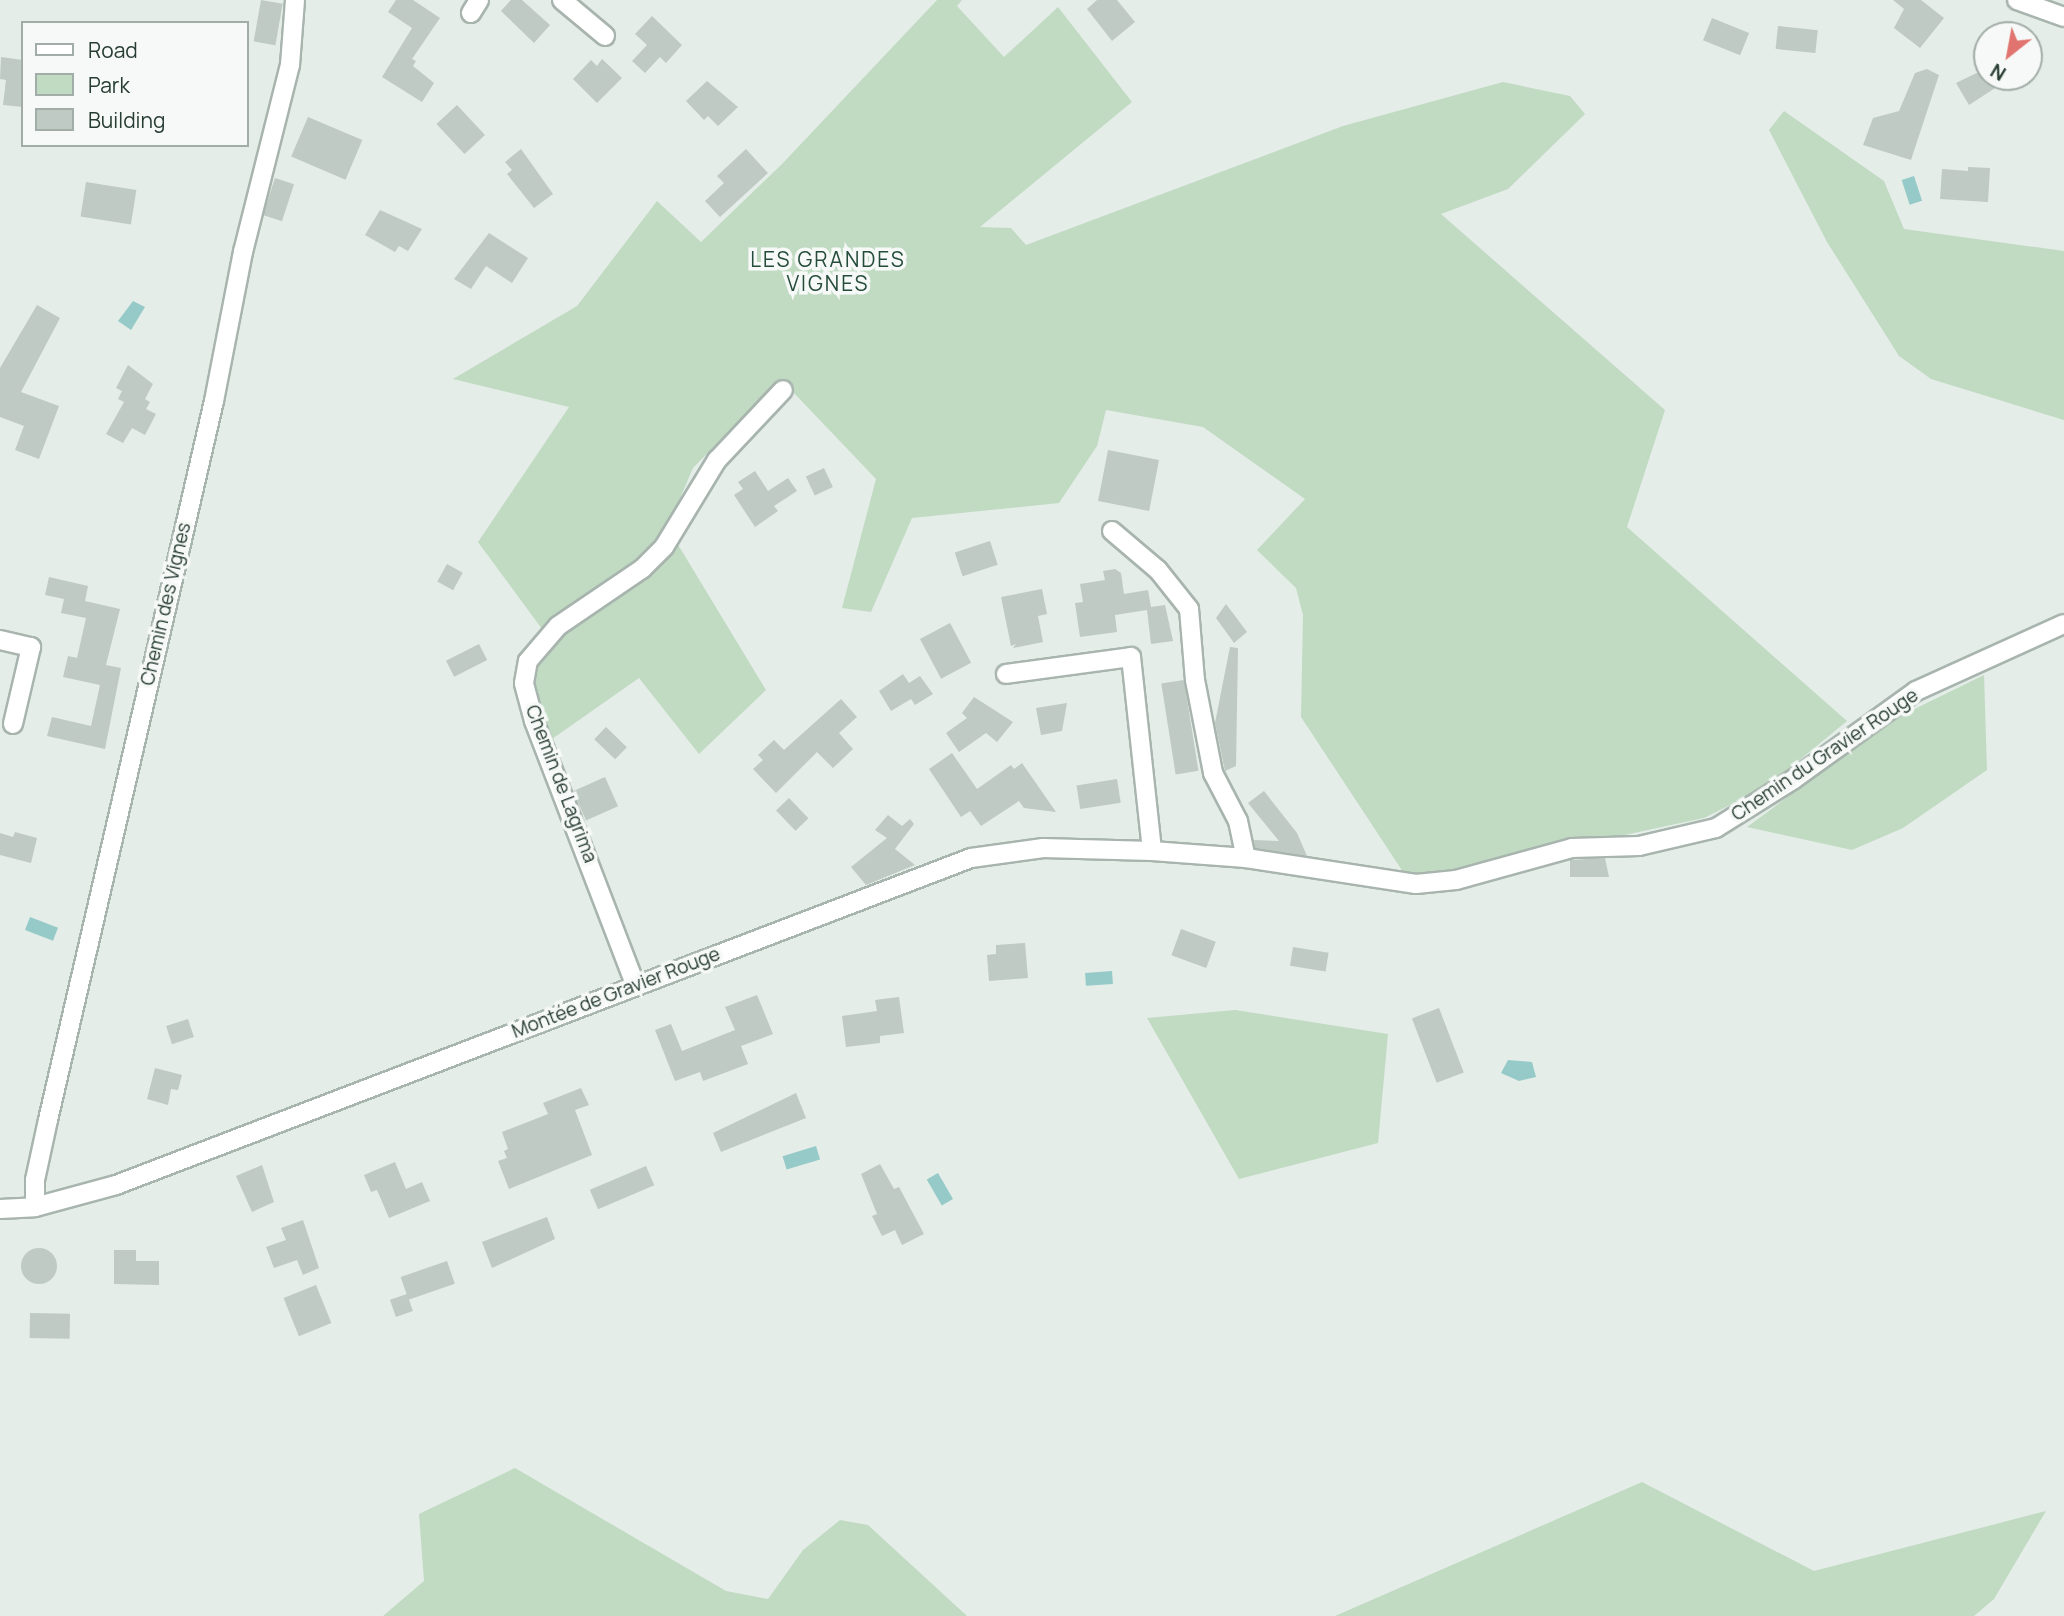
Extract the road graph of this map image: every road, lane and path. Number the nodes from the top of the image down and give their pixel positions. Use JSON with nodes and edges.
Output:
{"nodes":[{"id":1,"x":295,"y":0,"type":"edge"},
{"id":2,"x":562,"y":0,"type":"edge"},
{"id":3,"x":2017,"y":0,"type":"edge"},
{"id":4,"x":2064,"y":17,"type":"edge"},
{"id":5,"x":604,"y":36,"type":"dead end"},
{"id":6,"x":783,"y":390,"type":"dead end"},
{"id":7,"x":1112,"y":531,"type":"dead end"},
{"id":8,"x":2064,"y":624,"type":"edge"},
{"id":9,"x":0,"y":639,"type":"edge"},
{"id":10,"x":1006,"y":674,"type":"dead end"},
{"id":11,"x":13,"y":724,"type":"dead end"},
{"id":12,"x":1152,"y":851,"type":"junction"},
{"id":13,"x":1245,"y":858,"type":"junction"},
{"id":14,"x":635,"y":984,"type":"junction"},
{"id":15,"x":35,"y":1207,"type":"junction"},
{"id":16,"x":0,"y":1209,"type":"edge"}],
"edges":[{"from":1,"to":15,"type":"street","name":"Chemin des Vignes"},
{"from":2,"to":5,"type":"street"},
{"from":3,"to":4,"type":"street"},
{"from":6,"to":14,"type":"street","name":"Chemin de Lagrima"},
{"from":7,"to":13,"type":"street"},
{"from":8,"to":13,"type":"street","name":"Chemin du Gravier Rouge"},
{"from":9,"to":11,"type":"street"},
{"from":10,"to":12,"type":"street"},
{"from":12,"to":13,"type":"street","name":"Montée de Gravier Rouge"},
{"from":12,"to":14,"type":"street","name":"Montée de Gravier Rouge"},
{"from":14,"to":15,"type":"street","name":"Montée de Gravier Rouge"},
{"from":15,"to":16,"type":"street","name":"Montée de Gravier Rouge"}]}
